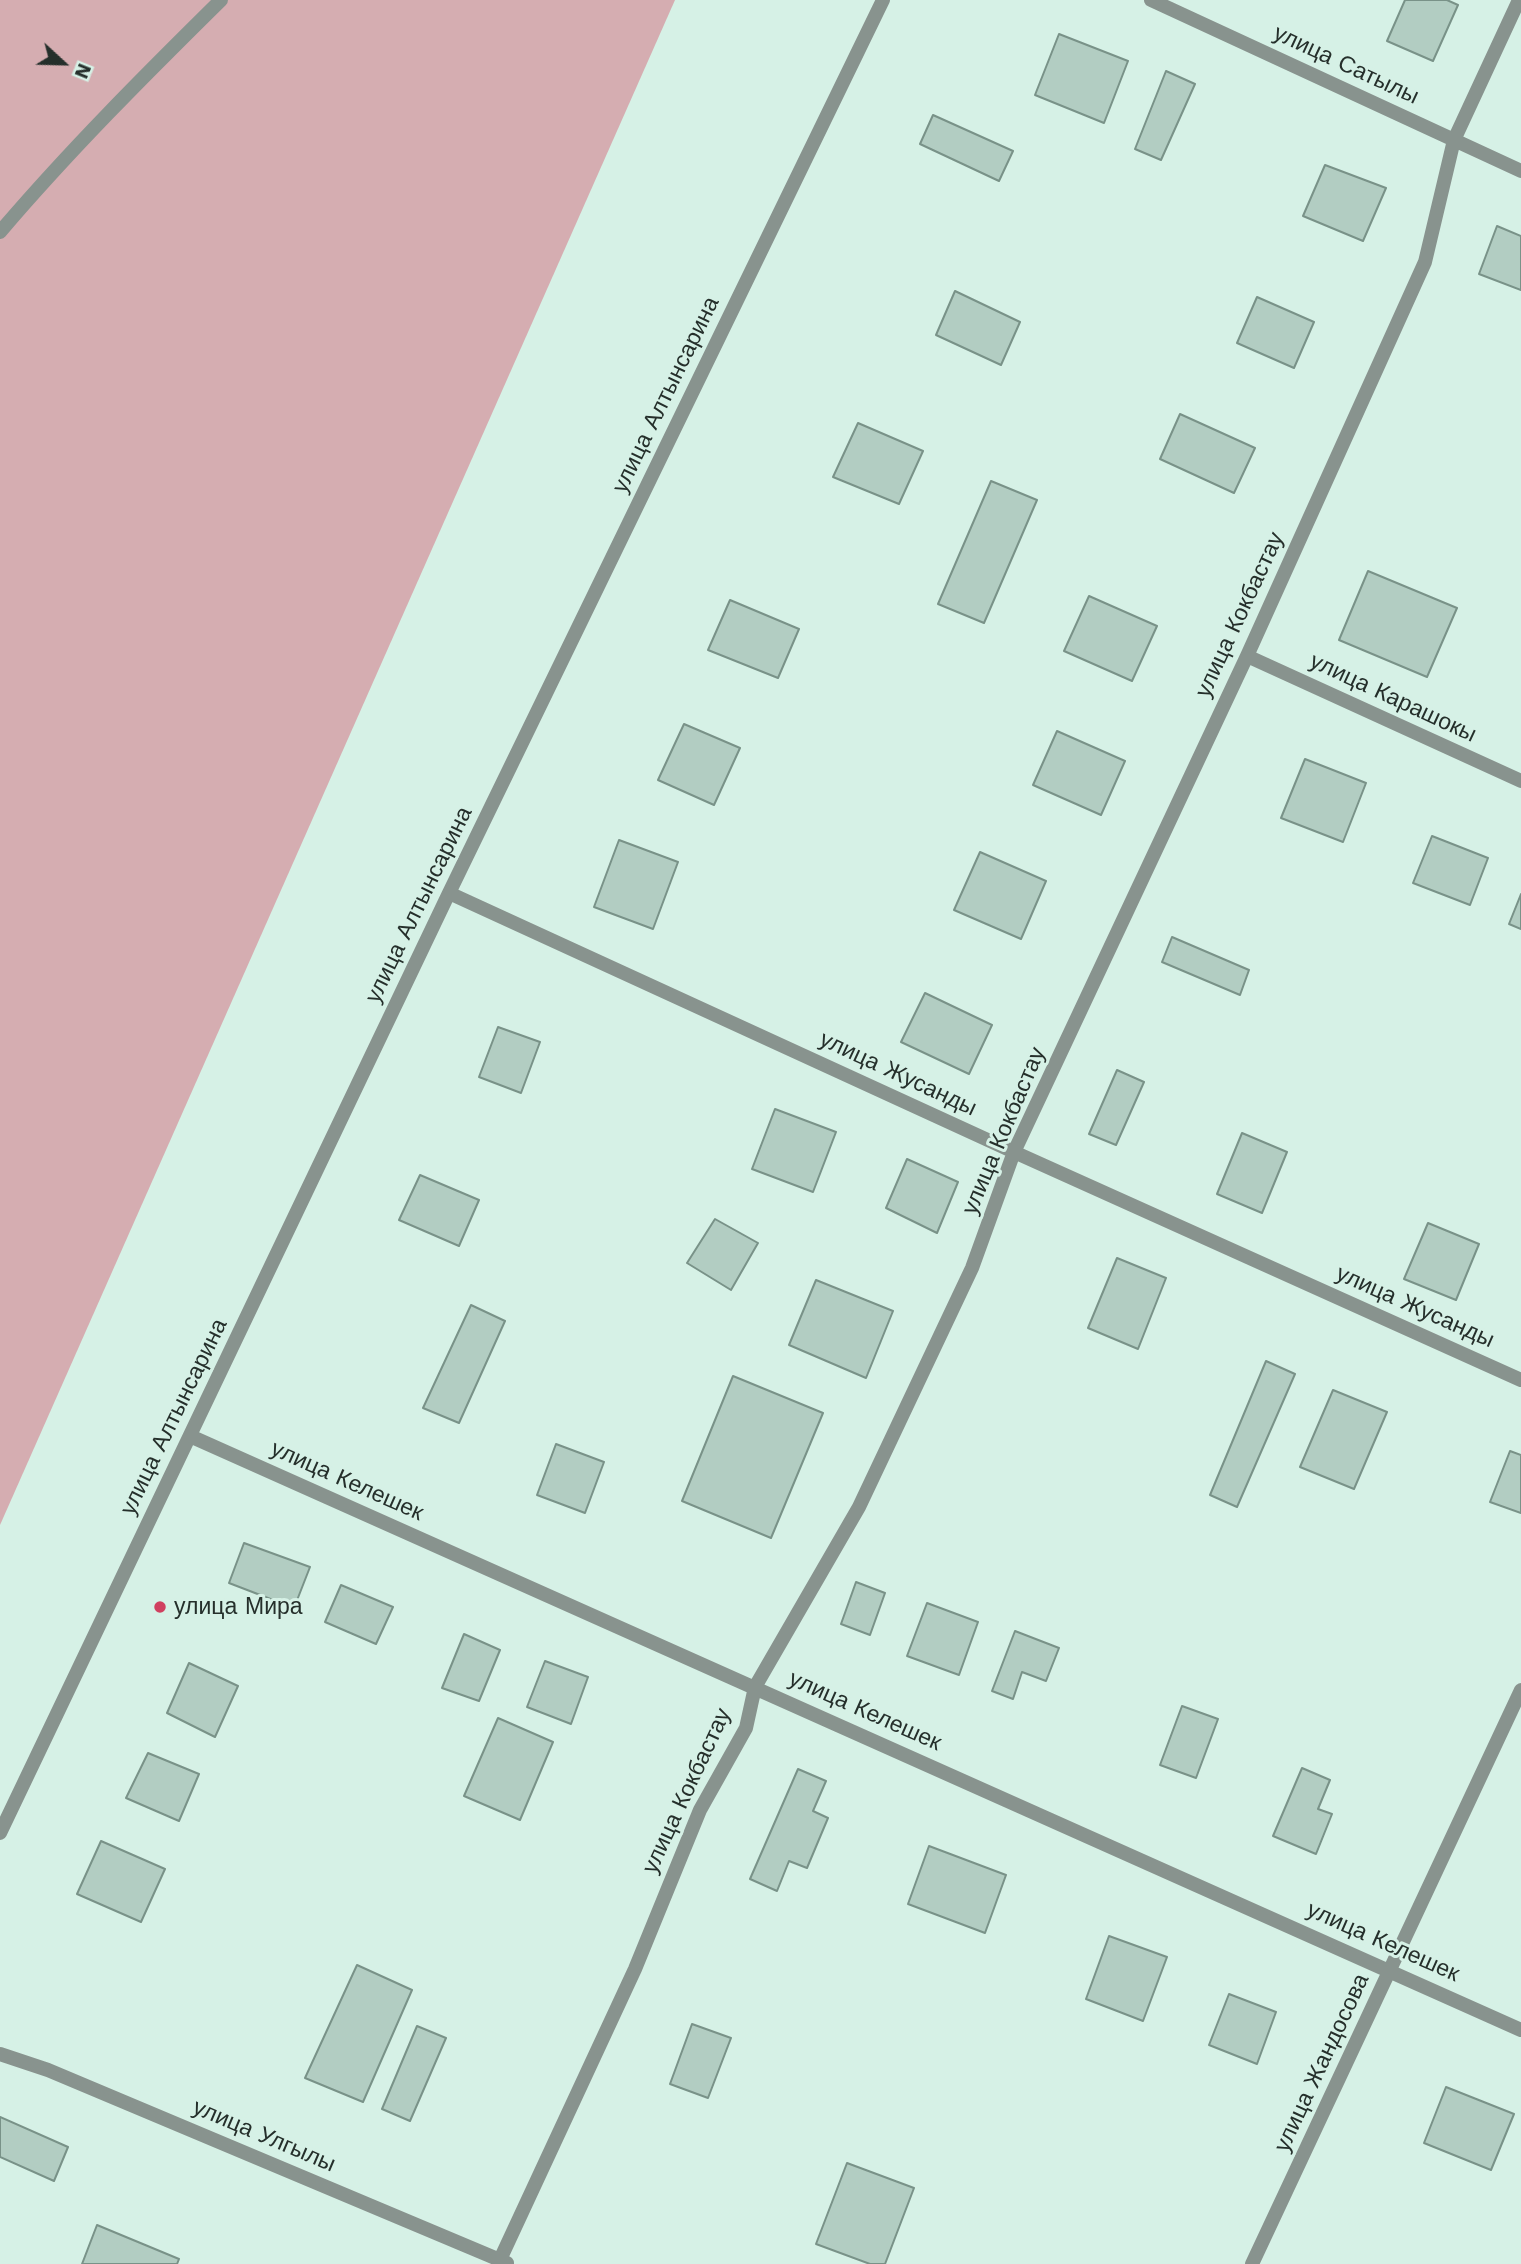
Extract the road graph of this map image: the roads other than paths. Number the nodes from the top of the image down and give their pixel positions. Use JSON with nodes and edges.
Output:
{"nodes":[{"id":1,"x":221,"y":0,"type":"edge"},
{"id":2,"x":883,"y":0,"type":"edge"},
{"id":3,"x":1151,"y":0,"type":"edge"},
{"id":4,"x":1519,"y":0,"type":"edge"},
{"id":5,"x":1454,"y":139,"type":"junction"},
{"id":6,"x":1521,"y":171,"type":"edge"},
{"id":7,"x":0,"y":232,"type":"edge"},
{"id":8,"x":1247,"y":656,"type":"junction"},
{"id":9,"x":1521,"y":781,"type":"edge"},
{"id":10,"x":449,"y":893,"type":"junction"},
{"id":11,"x":1014,"y":1152,"type":"junction"},
{"id":12,"x":1521,"y":1380,"type":"edge"},
{"id":13,"x":190,"y":1436,"type":"junction"},
{"id":14,"x":755,"y":1687,"type":"junction"},
{"id":15,"x":1521,"y":1690,"type":"edge"},
{"id":16,"x":0,"y":1833,"type":"edge"},
{"id":17,"x":1390,"y":1970,"type":"junction"},
{"id":18,"x":1521,"y":2029,"type":"edge"},
{"id":19,"x":0,"y":2054,"type":"edge"},
{"id":20,"x":502,"y":2263,"type":"edge"},
{"id":21,"x":1252,"y":2264,"type":"edge"}],
"edges":[{"from":1,"to":7,"type":"street"},
{"from":2,"to":10,"type":"street","name":"улица Алтынсарина"},
{"from":3,"to":5,"type":"street","name":"улица Сатылы"},
{"from":4,"to":5,"type":"street","name":"улица Кокбастау"},
{"from":5,"to":6,"type":"street","name":"улица Сатылы"},
{"from":5,"to":8,"type":"street","name":"улица Кокбастау"},
{"from":8,"to":9,"type":"street","name":"улица Карашокы"},
{"from":8,"to":11,"type":"street","name":"улица Кокбастау"},
{"from":10,"to":11,"type":"street","name":"улица Жусанды"},
{"from":10,"to":13,"type":"street","name":"улица Алтынсарина"},
{"from":11,"to":12,"type":"street","name":"улица Жусанды"},
{"from":11,"to":14,"type":"street","name":"улица Кокбастау"},
{"from":13,"to":14,"type":"street","name":"улица Келешек"},
{"from":13,"to":16,"type":"street","name":"улица Алтынсарина"},
{"from":14,"to":17,"type":"street","name":"улица Келешек"},
{"from":14,"to":20,"type":"street","name":"улица Кокбастау"},
{"from":15,"to":17,"type":"street","name":"улица Жандосова"},
{"from":17,"to":18,"type":"street","name":"улица Келешек"},
{"from":17,"to":21,"type":"street","name":"улица Жандосова"},
{"from":19,"to":20,"type":"street","name":"улица Улгылы"}]}
